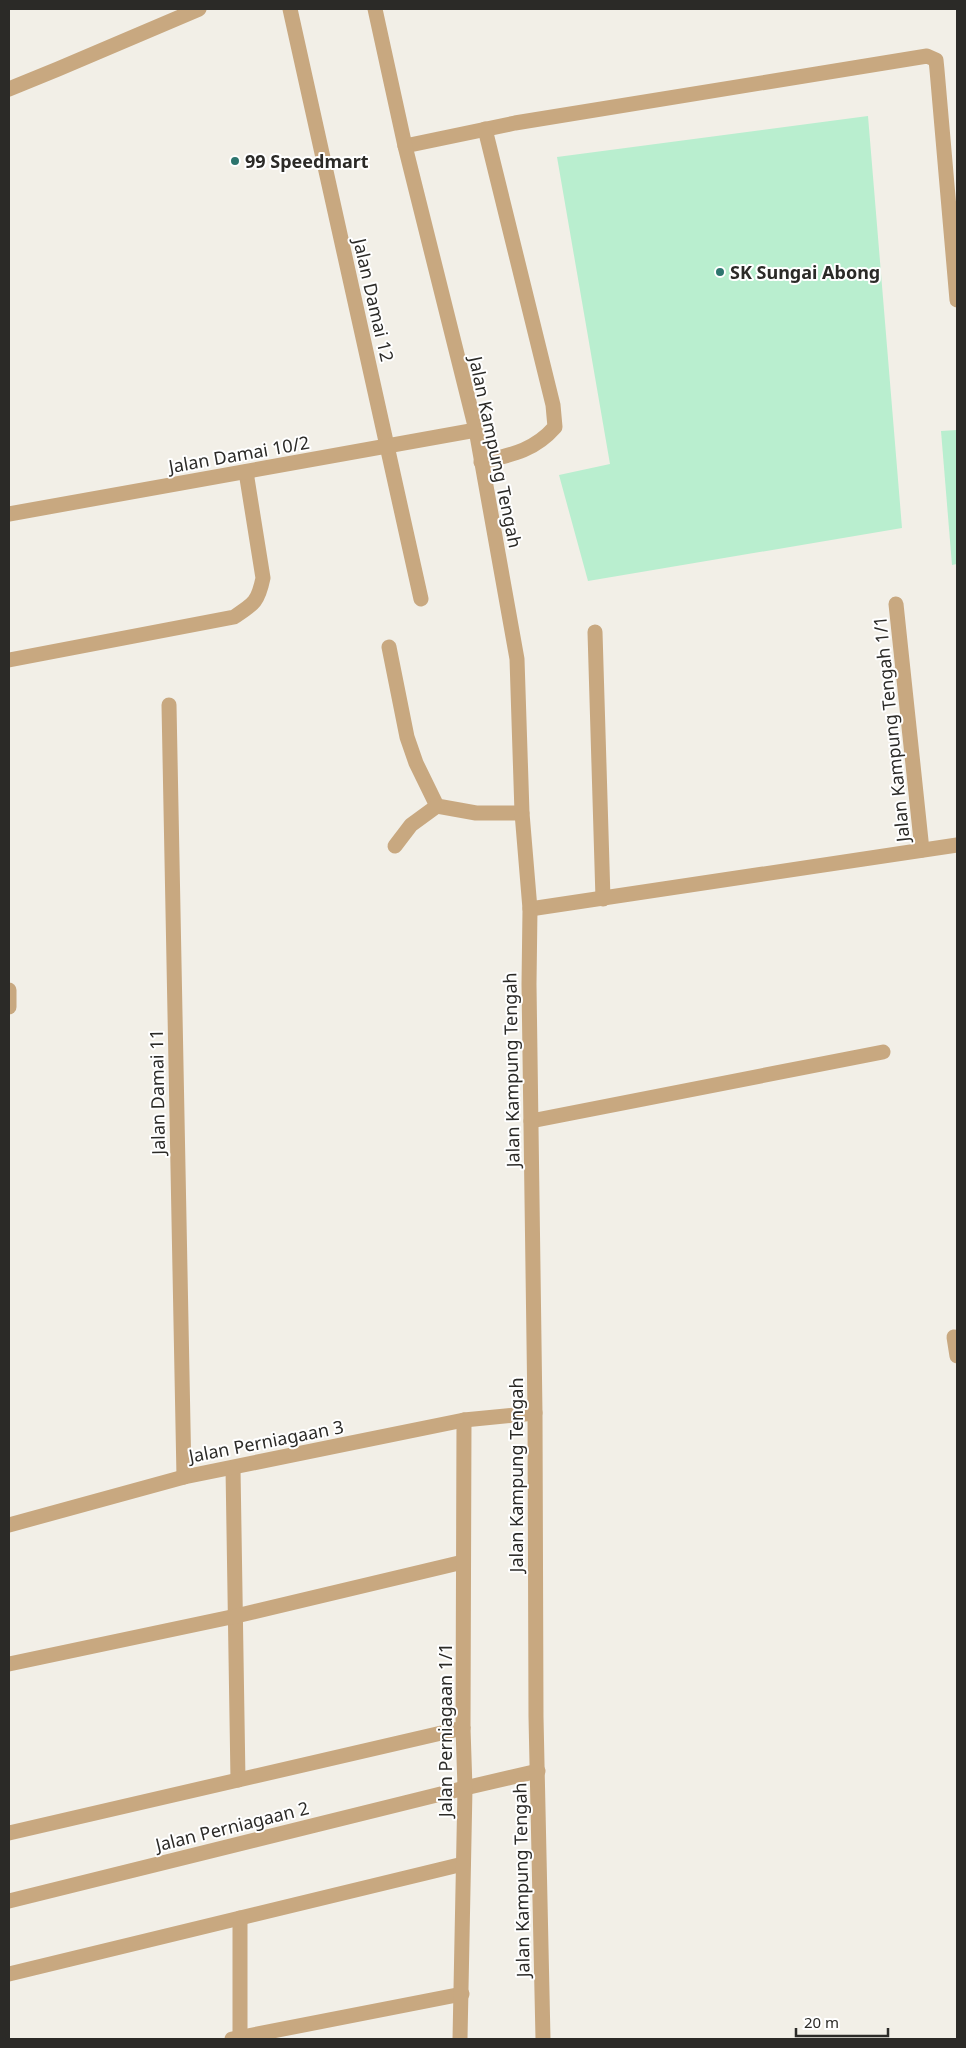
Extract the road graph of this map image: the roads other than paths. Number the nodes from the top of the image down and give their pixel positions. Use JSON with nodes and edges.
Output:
{"nodes":[{"id":1,"x":199,"y":9,"type":"edge"},
{"id":2,"x":290,"y":9,"type":"edge"},
{"id":3,"x":374,"y":9,"type":"edge"},
{"id":4,"x":9,"y":88,"type":"edge"},
{"id":5,"x":485,"y":129,"type":"junction"},
{"id":6,"x":405,"y":146,"type":"junction"},
{"id":7,"x":957,"y":300,"type":"edge"},
{"id":8,"x":476,"y":430,"type":"junction"},
{"id":9,"x":387,"y":446,"type":"junction"},
{"id":10,"x":481,"y":462,"type":"junction"},
{"id":11,"x":246,"y":472,"type":"junction"},
{"id":12,"x":9,"y":514,"type":"edge"},
{"id":13,"x":421,"y":599,"type":"dead end"},
{"id":14,"x":896,"y":604,"type":"dead end"},
{"id":15,"x":595,"y":632,"type":"dead end"},
{"id":16,"x":389,"y":647,"type":"dead end"},
{"id":17,"x":9,"y":660,"type":"edge"},
{"id":18,"x":169,"y":705,"type":"dead end"},
{"id":19,"x":437,"y":806,"type":"junction"},
{"id":20,"x":522,"y":813,"type":"junction"},
{"id":21,"x":957,"y":845,"type":"edge"},
{"id":22,"x":395,"y":846,"type":"dead end"},
{"id":23,"x":922,"y":850,"type":"junction"},
{"id":24,"x":603,"y":899,"type":"junction"},
{"id":25,"x":530,"y":910,"type":"junction"},
{"id":26,"x":9,"y":990,"type":"edge"},
{"id":27,"x":9,"y":1007,"type":"edge"},
{"id":28,"x":883,"y":1052,"type":"dead end"},
{"id":29,"x":531,"y":1121,"type":"junction"},
{"id":30,"x":954,"y":1337,"type":"dead end"},
{"id":31,"x":957,"y":1356,"type":"edge"},
{"id":32,"x":535,"y":1413,"type":"junction"},
{"id":33,"x":464,"y":1420,"type":"junction"},
{"id":34,"x":233,"y":1468,"type":"junction"},
{"id":35,"x":184,"y":1477,"type":"junction"},
{"id":36,"x":9,"y":1525,"type":"edge"},
{"id":37,"x":463,"y":1562,"type":"junction"},
{"id":38,"x":236,"y":1616,"type":"junction"},
{"id":39,"x":9,"y":1664,"type":"edge"},
{"id":40,"x":463,"y":1728,"type":"junction"},
{"id":41,"x":538,"y":1770,"type":"junction"},
{"id":42,"x":238,"y":1780,"type":"junction"},
{"id":43,"x":465,"y":1788,"type":"junction"},
{"id":44,"x":9,"y":1833,"type":"edge"},
{"id":45,"x":463,"y":1864,"type":"junction"},
{"id":46,"x":9,"y":1901,"type":"edge"},
{"id":47,"x":240,"y":1918,"type":"junction"},
{"id":48,"x":9,"y":1974,"type":"edge"},
{"id":49,"x":462,"y":1994,"type":"junction"},
{"id":50,"x":237,"y":2039,"type":"edge"},
{"id":51,"x":460,"y":2039,"type":"edge"},
{"id":52,"x":544,"y":2039,"type":"edge"}],
"edges":[{"from":1,"to":4,"type":"street"},
{"from":2,"to":9,"type":"street","name":"Jalan Damai 12"},
{"from":3,"to":6,"type":"street","name":"Jalan Kampung Tengah"},
{"from":5,"to":6,"type":"street"},
{"from":5,"to":7,"type":"street"},
{"from":5,"to":10,"type":"street"},
{"from":6,"to":8,"type":"street","name":"Jalan Kampung Tengah"},
{"from":8,"to":9,"type":"street","name":"Jalan Damai 10/2"},
{"from":8,"to":10,"type":"street","name":"Jalan Kampung Tengah"},
{"from":9,"to":11,"type":"street","name":"Jalan Damai 10/2"},
{"from":9,"to":13,"type":"street","name":"Jalan Damai 12"},
{"from":10,"to":20,"type":"street","name":"Jalan Kampung Tengah"},
{"from":11,"to":12,"type":"street","name":"Jalan Damai 10/2"},
{"from":11,"to":17,"type":"street"},
{"from":14,"to":23,"type":"street","name":"Jalan Kampung Tengah 1/1"},
{"from":15,"to":24,"type":"street"},
{"from":16,"to":19,"type":"street"},
{"from":18,"to":35,"type":"street","name":"Jalan Damai 11"},
{"from":19,"to":20,"type":"street"},
{"from":19,"to":22,"type":"street"},
{"from":20,"to":25,"type":"street","name":"Jalan Kampung Tengah"},
{"from":21,"to":23,"type":"street"},
{"from":23,"to":24,"type":"street"},
{"from":24,"to":25,"type":"street"},
{"from":25,"to":29,"type":"street","name":"Jalan Kampung Tengah"},
{"from":26,"to":27,"type":"street"},
{"from":28,"to":29,"type":"street"},
{"from":29,"to":32,"type":"street","name":"Jalan Kampung Tengah"},
{"from":30,"to":31,"type":"street"},
{"from":32,"to":33,"type":"street","name":"Jalan Perniagaan 3"},
{"from":32,"to":41,"type":"street","name":"Jalan Kampung Tengah"},
{"from":33,"to":34,"type":"street","name":"Jalan Perniagaan 3"},
{"from":33,"to":37,"type":"street","name":"Jalan Perniagaan 1/1"},
{"from":34,"to":35,"type":"street","name":"Jalan Perniagaan 3"},
{"from":34,"to":38,"type":"street"},
{"from":35,"to":36,"type":"street","name":"Jalan Perniagaan 3"},
{"from":37,"to":38,"type":"street"},
{"from":37,"to":40,"type":"street","name":"Jalan Perniagaan 1/1"},
{"from":38,"to":39,"type":"street"},
{"from":38,"to":42,"type":"street"},
{"from":40,"to":42,"type":"street"},
{"from":40,"to":43,"type":"street","name":"Jalan Perniagaan 1/1"},
{"from":41,"to":43,"type":"street","name":"Jalan Perniagaan 2"},
{"from":41,"to":52,"type":"street","name":"Jalan Kampung Tengah"},
{"from":42,"to":44,"type":"street"},
{"from":43,"to":45,"type":"street","name":"Jalan Perniagaan 1/1"},
{"from":43,"to":46,"type":"street","name":"Jalan Perniagaan 2"},
{"from":45,"to":47,"type":"street"},
{"from":45,"to":49,"type":"street","name":"Jalan Perniagaan 1/1"},
{"from":47,"to":48,"type":"street"},
{"from":47,"to":50,"type":"street"},
{"from":49,"to":50,"type":"street"},
{"from":49,"to":51,"type":"street","name":"Jalan Perniagaan 1/1"}]}
